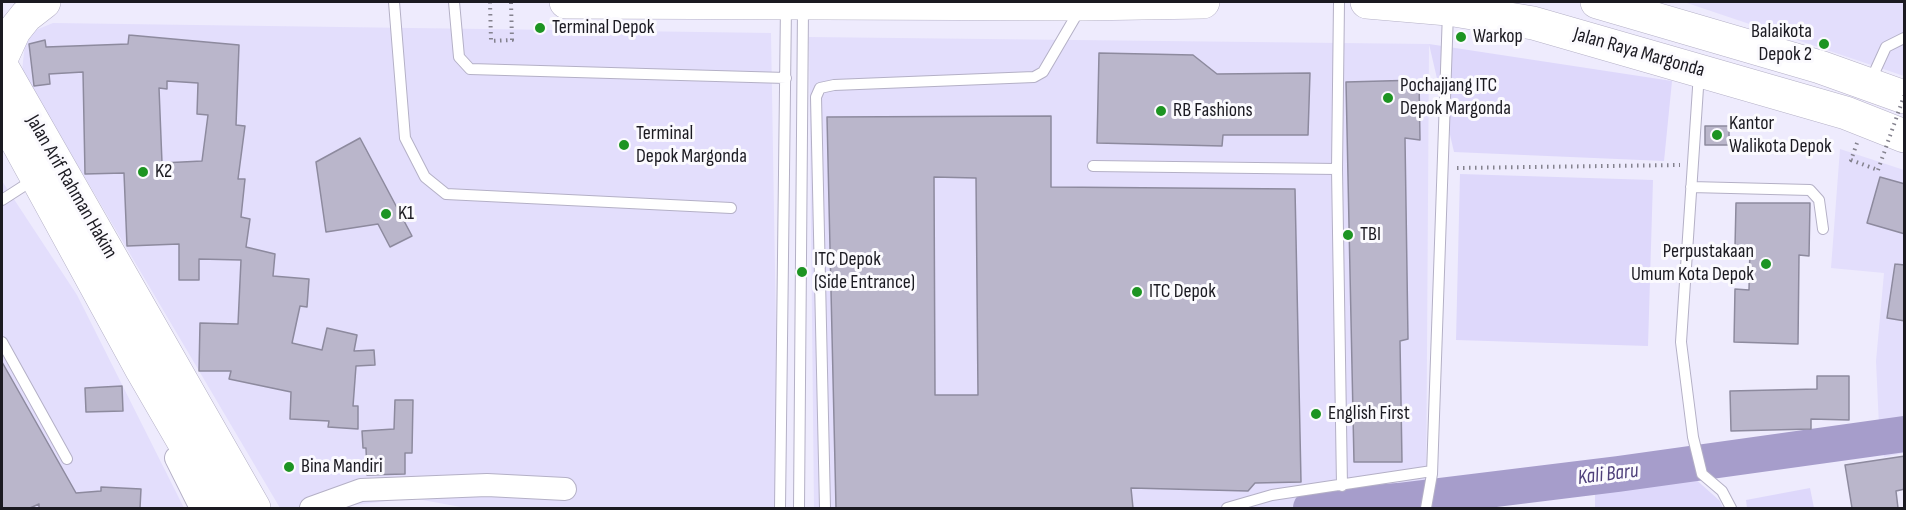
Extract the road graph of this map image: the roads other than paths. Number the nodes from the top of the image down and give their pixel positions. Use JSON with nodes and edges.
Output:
{"nodes":[{"id":1,"x":44,"y":2,"type":"edge"},
{"id":2,"x":394,"y":2,"type":"edge"},
{"id":3,"x":454,"y":2,"type":"edge"},
{"id":4,"x":566,"y":2,"type":"edge"},
{"id":5,"x":1203,"y":2,"type":"edge"},
{"id":6,"x":1339,"y":2,"type":"edge"},
{"id":7,"x":1366,"y":2,"type":"edge"},
{"id":8,"x":794,"y":4,"type":"junction"},
{"id":9,"x":1083,"y":4,"type":"junction"},
{"id":10,"x":1618,"y":4,"type":"edge"},
{"id":11,"x":1448,"y":9,"type":"junction"},
{"id":12,"x":1905,"y":38,"type":"edge"},
{"id":13,"x":2,"y":57,"type":"edge"},
{"id":14,"x":2,"y":67,"type":"edge"},
{"id":15,"x":1700,"y":70,"type":"junction"},
{"id":16,"x":786,"y":78,"type":"junction"},
{"id":17,"x":1869,"y":84,"type":"junction"},
{"id":18,"x":1905,"y":96,"type":"edge"},
{"id":19,"x":3,"y":120,"type":"edge"},
{"id":20,"x":1905,"y":136,"type":"edge"},
{"id":21,"x":1093,"y":166,"type":"dead end"},
{"id":22,"x":1337,"y":170,"type":"junction"},
{"id":23,"x":36,"y":178,"type":"junction"},
{"id":24,"x":1691,"y":187,"type":"junction"},
{"id":25,"x":2,"y":200,"type":"edge"},
{"id":26,"x":731,"y":208,"type":"dead end"},
{"id":27,"x":1823,"y":229,"type":"dead end"},
{"id":28,"x":128,"y":315,"type":"junction"},
{"id":29,"x":2,"y":342,"type":"edge"},
{"id":30,"x":67,"y":459,"type":"dead end"},
{"id":31,"x":1432,"y":472,"type":"junction"},
{"id":32,"x":1342,"y":486,"type":"junction"},
{"id":33,"x":565,"y":489,"type":"dead end"},
{"id":34,"x":1426,"y":507,"type":"edge"},
{"id":35,"x":201,"y":508,"type":"edge"},
{"id":36,"x":222,"y":508,"type":"edge"},
{"id":37,"x":254,"y":508,"type":"edge"},
{"id":38,"x":271,"y":508,"type":"edge"},
{"id":39,"x":311,"y":508,"type":"edge"},
{"id":40,"x":780,"y":508,"type":"edge"},
{"id":41,"x":799,"y":508,"type":"edge"},
{"id":42,"x":825,"y":508,"type":"edge"},
{"id":43,"x":1227,"y":508,"type":"edge"},
{"id":44,"x":1731,"y":508,"type":"edge"}],
"edges":[{"from":1,"to":13,"type":"main road"},
{"from":2,"to":26,"type":"lane"},
{"from":3,"to":16,"type":"lane"},
{"from":4,"to":8,"type":"main road"},
{"from":5,"to":9,"type":"main road"},
{"from":6,"to":22,"type":"lane"},
{"from":7,"to":11,"type":"main road","name":"Jalan Raya Margonda"},
{"from":8,"to":9,"type":"main road"},
{"from":8,"to":16,"type":"lane"},
{"from":8,"to":41,"type":"lane"},
{"from":9,"to":42,"type":"lane"},
{"from":10,"to":17,"type":"main road","name":"Jalan Raya Margonda"},
{"from":11,"to":15,"type":"main road","name":"Jalan Raya Margonda"},
{"from":11,"to":31,"type":"lane"},
{"from":12,"to":17,"type":"lane"},
{"from":14,"to":28,"type":"main road","name":"Jalan Arif Rahman Hakim"},
{"from":15,"to":20,"type":"main road","name":"Jalan Raya Margonda"},
{"from":15,"to":24,"type":"lane"},
{"from":16,"to":40,"type":"lane"},
{"from":17,"to":18,"type":"main road","name":"Jalan Raya Margonda"},
{"from":19,"to":23,"type":"main road","name":"Jalan Arif Rahman Hakim"},
{"from":21,"to":22,"type":"lane"},
{"from":22,"to":32,"type":"lane"},
{"from":23,"to":25,"type":"lane"},
{"from":23,"to":28,"type":"main road","name":"Jalan Arif Rahman Hakim"},
{"from":24,"to":27,"type":"lane"},
{"from":24,"to":44,"type":"lane"},
{"from":28,"to":35,"type":"street","name":"Jalan Arif Rahman Hakim"},
{"from":28,"to":36,"type":"main road","name":"Jalan Arif Rahman Hakim"},
{"from":28,"to":37,"type":"main road","name":"Jalan Arif Rahman Hakim"},
{"from":28,"to":38,"type":"street","name":"Jalan Arif Rahman Hakim"},
{"from":29,"to":30,"type":"lane"},
{"from":31,"to":32,"type":"lane"},
{"from":31,"to":34,"type":"lane"},
{"from":32,"to":43,"type":"lane"},
{"from":33,"to":39,"type":"street"}]}
